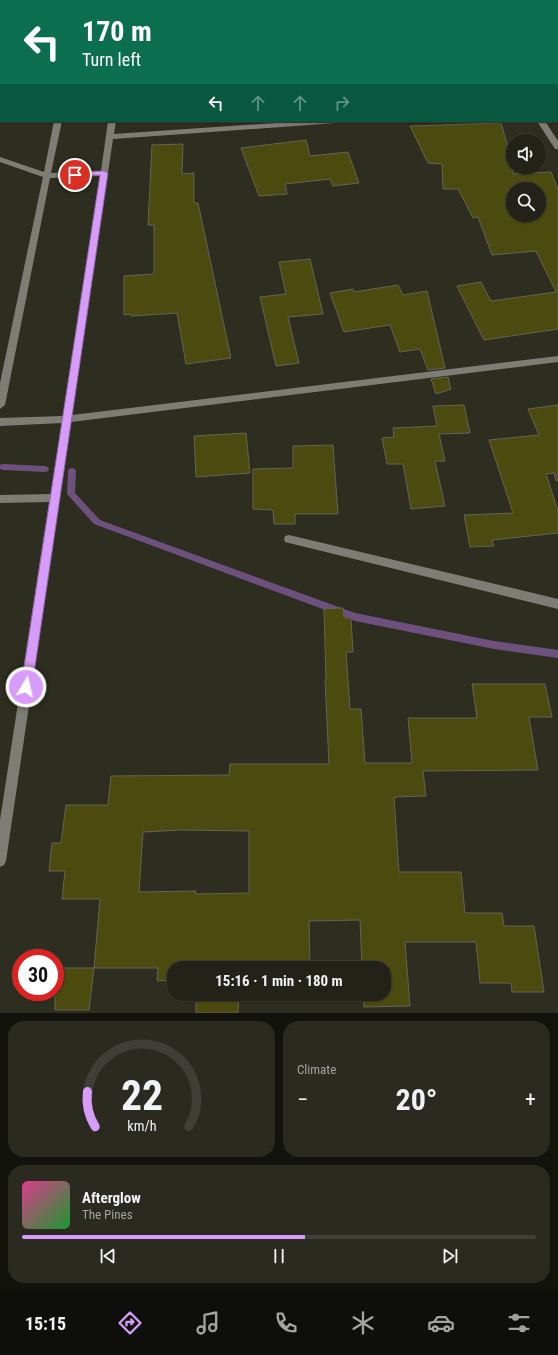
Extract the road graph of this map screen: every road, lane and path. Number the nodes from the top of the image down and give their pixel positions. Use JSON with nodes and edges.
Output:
{"nodes":[{"id":1,"x":58,"y":122,"type":"edge"},
{"id":2,"x":112,"y":122,"type":"edge"},
{"id":3,"x":322,"y":122,"type":"edge"},
{"id":4,"x":542,"y":122,"type":"edge"},
{"id":5,"x":109,"y":137,"type":"junction"},
{"id":6,"x":558,"y":148,"type":"edge"},
{"id":7,"x":0,"y":159,"type":"edge"},
{"id":8,"x":104,"y":173,"type":"junction"},
{"id":9,"x":46,"y":176,"type":"junction"},
{"id":10,"x":558,"y":359,"type":"edge"},
{"id":11,"x":0,"y":405,"type":"edge"},
{"id":12,"x":68,"y":419,"type":"junction"},
{"id":13,"x":0,"y":422,"type":"edge"},
{"id":14,"x":56,"y":498,"type":"junction"},
{"id":15,"x":0,"y":499,"type":"edge"},
{"id":16,"x":289,"y":539,"type":"dead end"},
{"id":17,"x":558,"y":604,"type":"edge"},
{"id":18,"x":0,"y":861,"type":"edge"}],
"edges":[{"from":1,"to":9,"type":"street"},
{"from":2,"to":5,"type":"street"},
{"from":3,"to":5,"type":"street"},
{"from":4,"to":6,"type":"street"},
{"from":5,"to":8,"type":"street"},
{"from":7,"to":9,"type":"street"},
{"from":8,"to":9,"type":"street"},
{"from":8,"to":12,"type":"street"},
{"from":9,"to":11,"type":"street"},
{"from":10,"to":12,"type":"street"},
{"from":12,"to":13,"type":"street"},
{"from":12,"to":14,"type":"street"},
{"from":14,"to":15,"type":"street"},
{"from":14,"to":18,"type":"street"},
{"from":16,"to":17,"type":"street"}]}
